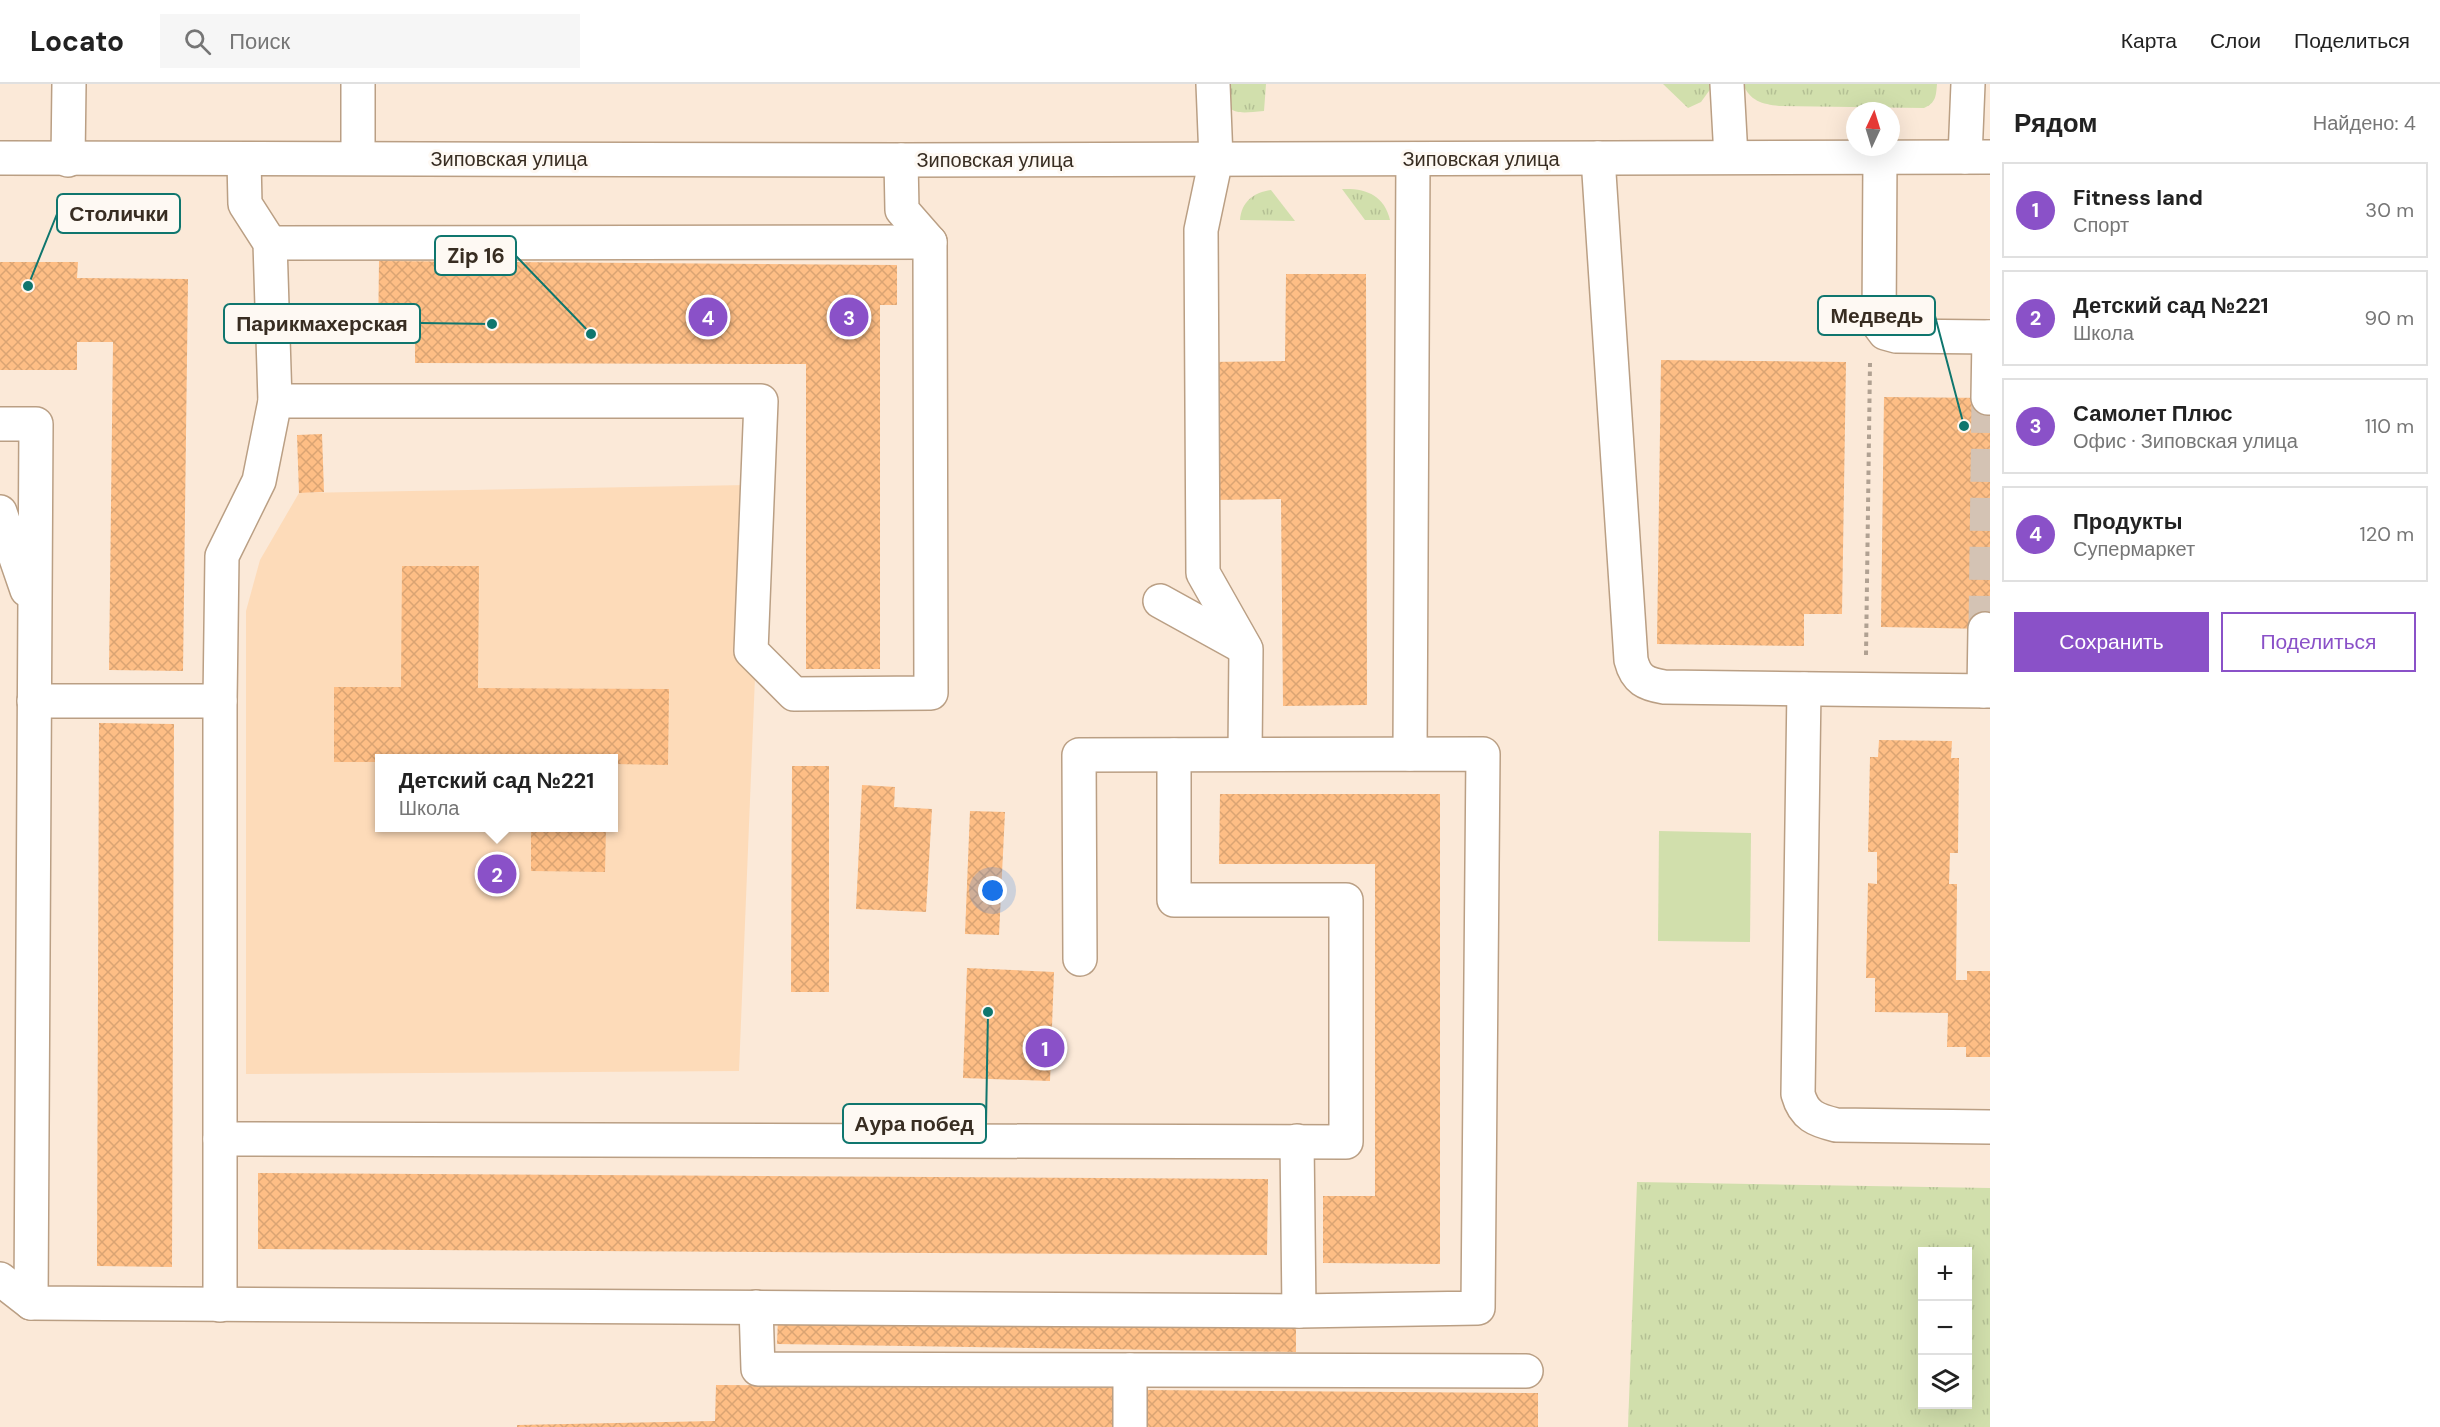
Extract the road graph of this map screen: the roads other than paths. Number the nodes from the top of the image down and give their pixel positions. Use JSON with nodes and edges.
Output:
{"nodes":[{"id":1,"x":69,"y":84,"type":"edge"},
{"id":2,"x":358,"y":84,"type":"edge"},
{"id":3,"x":1213,"y":84,"type":"edge"},
{"id":4,"x":1726,"y":84,"type":"edge"},
{"id":5,"x":1968,"y":84,"type":"edge"},
{"id":6,"x":1731,"y":157,"type":"junction"},
{"id":7,"x":1880,"y":157,"type":"junction"},
{"id":8,"x":1978,"y":157,"type":"edge"},
{"id":9,"x":0,"y":158,"type":"edge"},
{"id":10,"x":358,"y":158,"type":"junction"},
{"id":11,"x":1598,"y":158,"type":"junction"},
{"id":12,"x":1216,"y":159,"type":"junction"},
{"id":13,"x":1413,"y":159,"type":"junction"},
{"id":14,"x":68,"y":160,"type":"junction"},
{"id":15,"x":244,"y":160,"type":"junction"},
{"id":16,"x":901,"y":160,"type":"junction"},
{"id":17,"x":930,"y":242,"type":"junction"},
{"id":18,"x":270,"y":243,"type":"junction"},
{"id":19,"x":1990,"y":337,"type":"edge"},
{"id":20,"x":1988,"y":398,"type":"dead end"},
{"id":21,"x":274,"y":401,"type":"junction"},
{"id":22,"x":0,"y":424,"type":"edge"},
{"id":23,"x":0,"y":512,"type":"edge"},
{"id":24,"x":1160,"y":601,"type":"dead end"},
{"id":25,"x":35,"y":612,"type":"junction"},
{"id":26,"x":1985,"y":629,"type":"dead end"},
{"id":27,"x":1246,"y":649,"type":"junction"},
{"id":28,"x":1804,"y":689,"type":"junction"},
{"id":29,"x":1987,"y":691,"type":"edge"},
{"id":30,"x":34,"y":701,"type":"junction"},
{"id":31,"x":220,"y":701,"type":"junction"},
{"id":32,"x":1245,"y":754,"type":"junction"},
{"id":33,"x":1410,"y":754,"type":"junction"},
{"id":34,"x":1174,"y":755,"type":"junction"},
{"id":35,"x":1080,"y":959,"type":"dead end"},
{"id":36,"x":1990,"y":1127,"type":"edge"},
{"id":37,"x":220,"y":1139,"type":"junction"},
{"id":38,"x":1297,"y":1141,"type":"junction"},
{"id":39,"x":0,"y":1279,"type":"edge"},
{"id":40,"x":31,"y":1303,"type":"junction"},
{"id":41,"x":220,"y":1305,"type":"junction"},
{"id":42,"x":756,"y":1307,"type":"junction"},
{"id":43,"x":1299,"y":1311,"type":"junction"},
{"id":44,"x":1130,"y":1370,"type":"junction"},
{"id":45,"x":1526,"y":1371,"type":"dead end"},
{"id":46,"x":1130,"y":1427,"type":"edge"}],
"edges":[{"from":1,"to":14,"type":"street"},
{"from":2,"to":10,"type":"street"},
{"from":3,"to":12,"type":"street"},
{"from":4,"to":6,"type":"street"},
{"from":5,"to":8,"type":"street"},
{"from":6,"to":7,"type":"street","name":"Зиповская улица"},
{"from":6,"to":11,"type":"street","name":"Зиповская улица"},
{"from":7,"to":8,"type":"street","name":"Зиповская улица"},
{"from":7,"to":19,"type":"street"},
{"from":9,"to":14,"type":"street","name":"Зиповская улица"},
{"from":10,"to":15,"type":"street","name":"Зиповская улица"},
{"from":10,"to":16,"type":"street","name":"Зиповская улица"},
{"from":11,"to":13,"type":"street","name":"Зиповская улица"},
{"from":11,"to":28,"type":"street"},
{"from":12,"to":13,"type":"street","name":"Зиповская улица"},
{"from":12,"to":16,"type":"street","name":"Зиповская улица"},
{"from":12,"to":27,"type":"street"},
{"from":13,"to":33,"type":"street"},
{"from":14,"to":15,"type":"street","name":"Зиповская улица"},
{"from":15,"to":18,"type":"street"},
{"from":16,"to":17,"type":"street"},
{"from":17,"to":18,"type":"street"},
{"from":17,"to":21,"type":"street"},
{"from":18,"to":21,"type":"street"},
{"from":19,"to":20,"type":"street"},
{"from":21,"to":31,"type":"street"},
{"from":22,"to":25,"type":"street"},
{"from":23,"to":25,"type":"street"},
{"from":24,"to":27,"type":"street"},
{"from":25,"to":30,"type":"street"},
{"from":26,"to":29,"type":"street"},
{"from":27,"to":32,"type":"street"},
{"from":28,"to":29,"type":"street"},
{"from":28,"to":36,"type":"street"},
{"from":30,"to":31,"type":"street"},
{"from":30,"to":40,"type":"street"},
{"from":31,"to":37,"type":"street"},
{"from":32,"to":33,"type":"street"},
{"from":32,"to":34,"type":"street"},
{"from":33,"to":43,"type":"street"},
{"from":34,"to":35,"type":"street"},
{"from":34,"to":38,"type":"street"},
{"from":37,"to":38,"type":"street"},
{"from":37,"to":41,"type":"street"},
{"from":38,"to":43,"type":"street"},
{"from":39,"to":40,"type":"street"},
{"from":40,"to":41,"type":"street"},
{"from":41,"to":42,"type":"street"},
{"from":42,"to":43,"type":"street"},
{"from":42,"to":44,"type":"street"},
{"from":44,"to":45,"type":"street"},
{"from":44,"to":46,"type":"street"}]}
